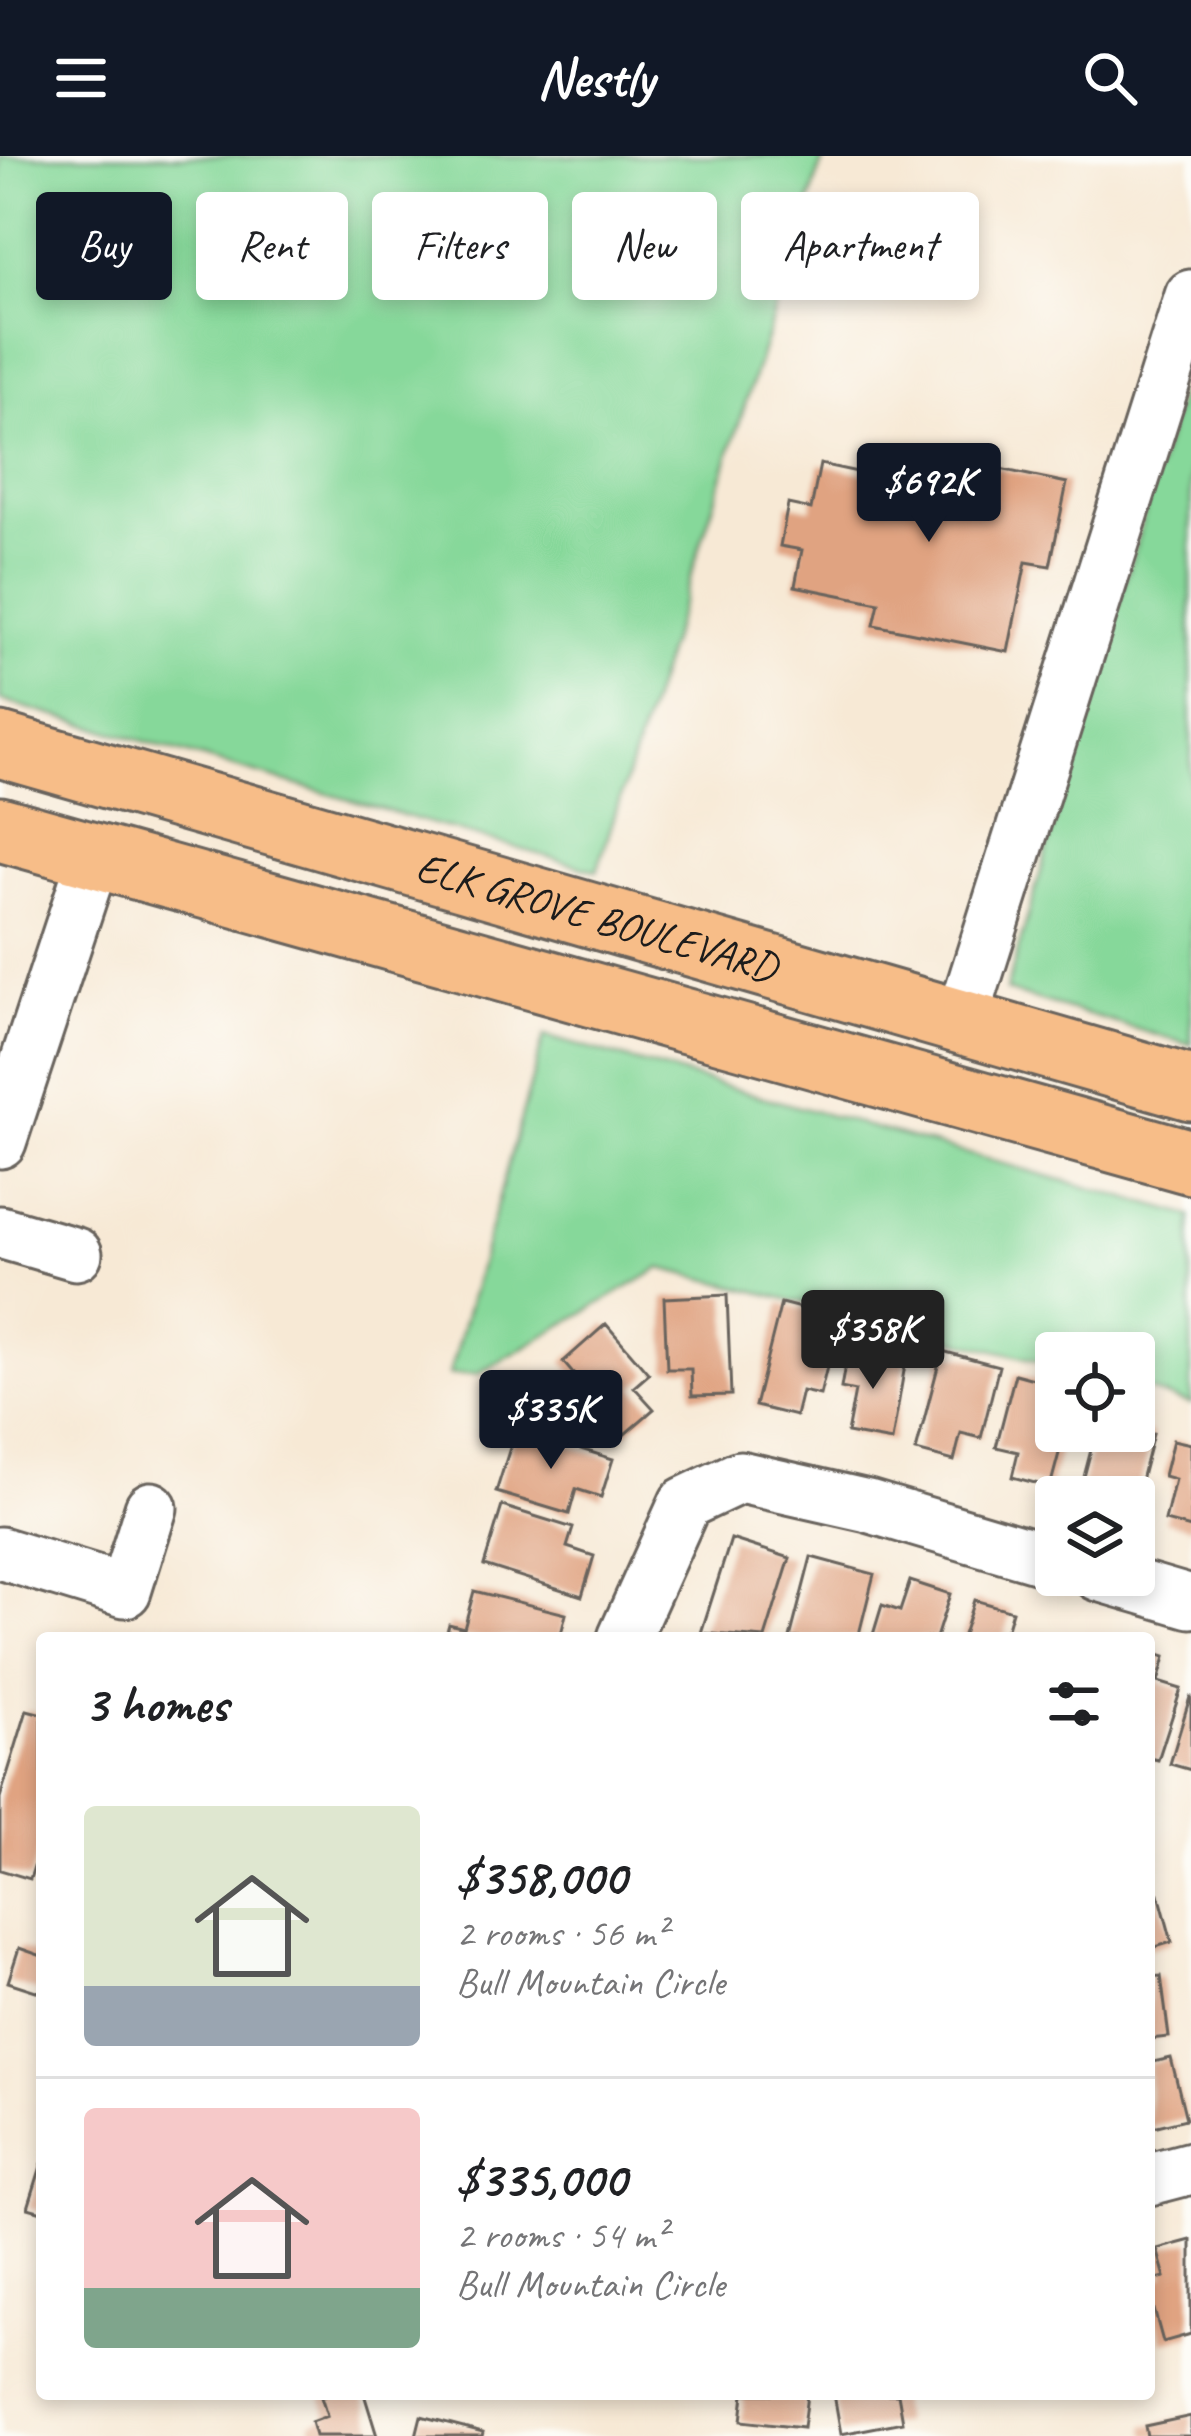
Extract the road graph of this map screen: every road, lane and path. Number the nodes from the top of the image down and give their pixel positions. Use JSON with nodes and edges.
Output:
{"nodes":[{"id":1,"x":1191,"y":296,"type":"edge"},
{"id":2,"x":0,"y":746,"type":"edge"},
{"id":3,"x":0,"y":829,"type":"edge"},
{"id":4,"x":95,"y":854,"type":"junction"},
{"id":5,"x":962,"y":1020,"type":"junction"},
{"id":6,"x":1191,"y":1088,"type":"edge"},
{"id":7,"x":0,"y":1142,"type":"edge"},
{"id":8,"x":1184,"y":1156,"type":"edge"},
{"id":9,"x":0,"y":1232,"type":"edge"},
{"id":10,"x":76,"y":1254,"type":"dead end"},
{"id":11,"x":151,"y":1508,"type":"dead end"},
{"id":12,"x":0,"y":1553,"type":"edge"},
{"id":13,"x":1035,"y":1556,"type":"edge"},
{"id":14,"x":1155,"y":1591,"type":"edge"},
{"id":15,"x":1191,"y":1602,"type":"edge"},
{"id":16,"x":627,"y":1632,"type":"edge"},
{"id":17,"x":1191,"y":2168,"type":"edge"},
{"id":18,"x":1155,"y":2177,"type":"edge"}],
"edges":[{"from":1,"to":5,"type":"street"},
{"from":2,"to":5,"type":"main road","name":"ELK GROVE BOULEVARD"},
{"from":3,"to":4,"type":"main road","name":"ELK GROVE BOULEVARD"},
{"from":4,"to":7,"type":"street"},
{"from":4,"to":8,"type":"main road","name":"ELK GROVE BOULEVARD"},
{"from":5,"to":6,"type":"main road","name":"ELK GROVE BOULEVARD"},
{"from":9,"to":10,"type":"street"},
{"from":11,"to":12,"type":"street"},
{"from":13,"to":16,"type":"street"},
{"from":14,"to":15,"type":"street"},
{"from":17,"to":18,"type":"street"}]}
